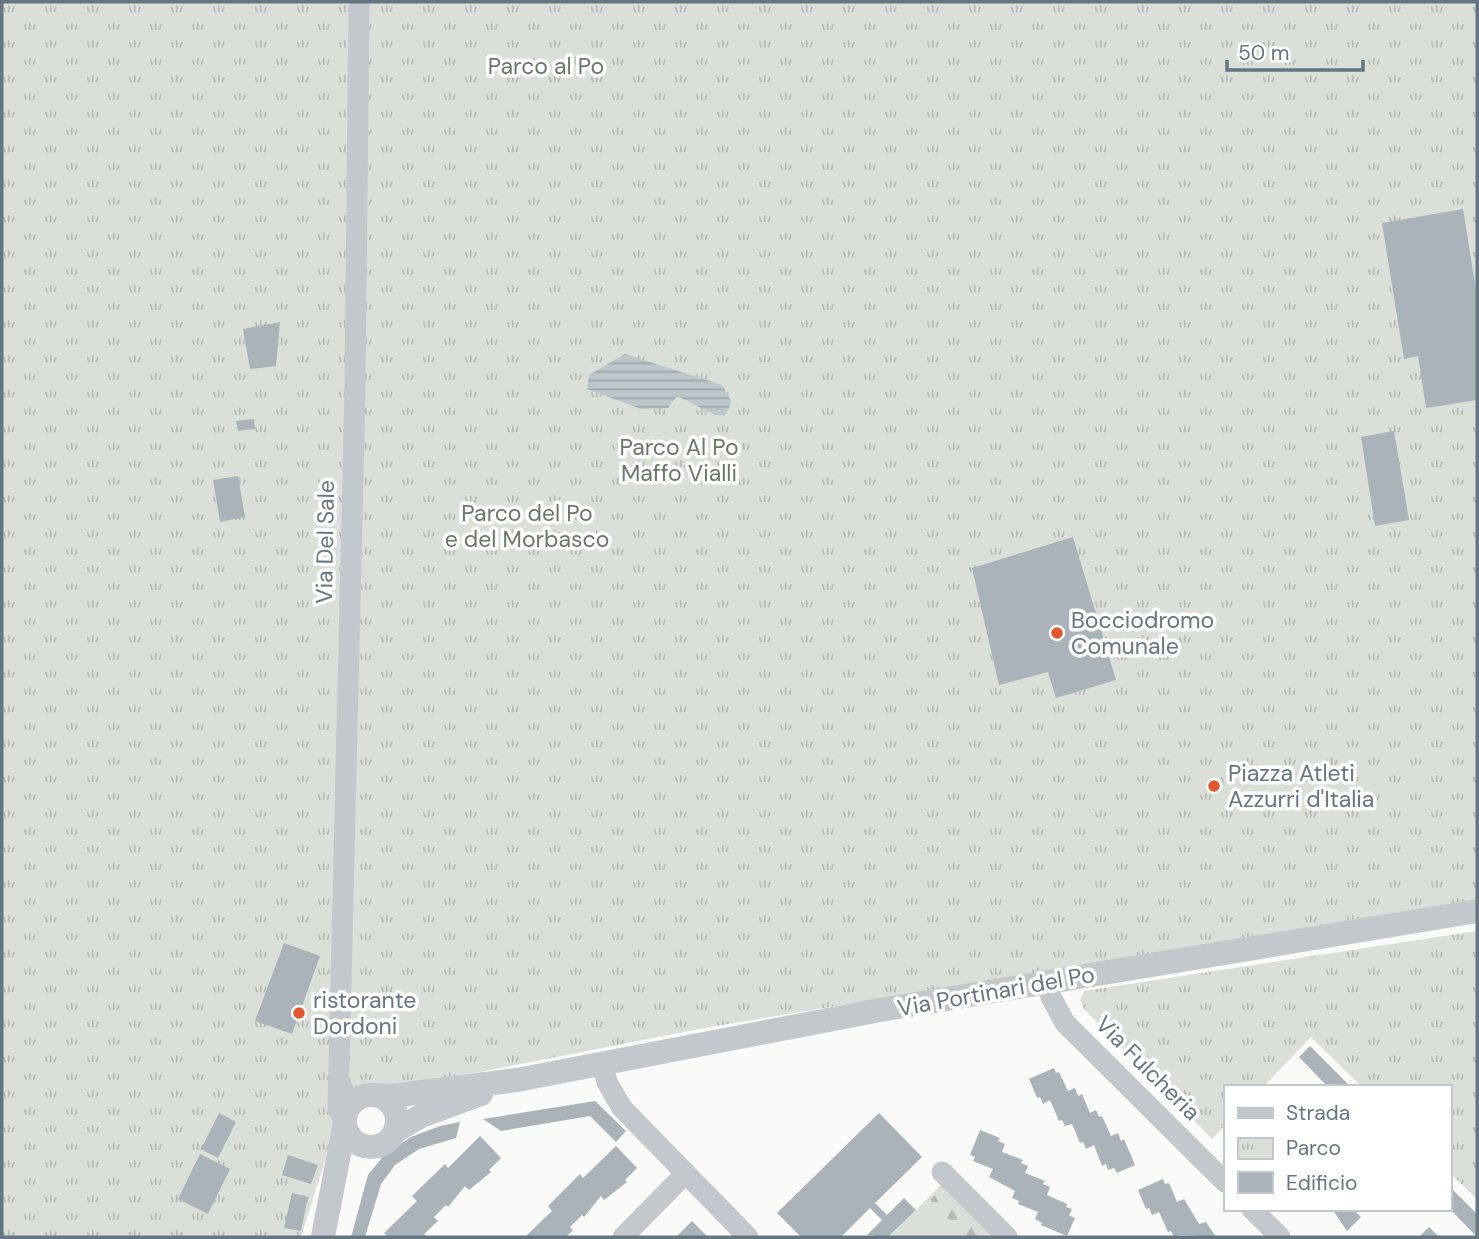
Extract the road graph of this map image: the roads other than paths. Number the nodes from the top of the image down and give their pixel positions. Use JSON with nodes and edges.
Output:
{"nodes":[{"id":1,"x":359,"y":2,"type":"edge"},
{"id":2,"x":1477,"y":911,"type":"edge"},
{"id":3,"x":1046,"y":982,"type":"junction"},
{"id":4,"x":602,"y":1063,"type":"junction"},
{"id":5,"x":517,"y":1080,"type":"junction"},
{"id":6,"x":352,"y":1103,"type":"junction"},
{"id":7,"x":395,"y":1131,"type":"junction"},
{"id":8,"x":374,"y":1147,"type":"junction"},
{"id":9,"x":942,"y":1172,"type":"dead end"},
{"id":10,"x":685,"y":1174,"type":"junction"},
{"id":11,"x":1224,"y":1181,"type":"edge"},
{"id":12,"x":331,"y":1206,"type":"junction"},
{"id":13,"x":1254,"y":1211,"type":"edge"},
{"id":14,"x":323,"y":1237,"type":"edge"},
{"id":15,"x":623,"y":1237,"type":"edge"},
{"id":16,"x":748,"y":1237,"type":"edge"},
{"id":17,"x":1007,"y":1237,"type":"edge"},
{"id":18,"x":1280,"y":1237,"type":"edge"}],
"edges":[{"from":1,"to":6,"type":"street","name":"Via Del Sale"},
{"from":2,"to":3,"type":"street","name":"Via Portinari del Po"},
{"from":3,"to":4,"type":"street","name":"Via Portinari del Po"},
{"from":3,"to":11,"type":"street","name":"Via Fulcheria"},
{"from":4,"to":5,"type":"street","name":"Via Portinari del Po"},
{"from":4,"to":10,"type":"street"},
{"from":5,"to":6,"type":"street","name":"Via Portinari del Po"},
{"from":5,"to":7,"type":"street","name":"Via Portinari del Po"},
{"from":6,"to":7,"type":"street"},
{"from":6,"to":8,"type":"street"},
{"from":6,"to":12,"type":"street"},
{"from":7,"to":8,"type":"street"},
{"from":8,"to":12,"type":"street"},
{"from":9,"to":17,"type":"street"},
{"from":10,"to":15,"type":"street"},
{"from":10,"to":16,"type":"street"},
{"from":12,"to":14,"type":"street"},
{"from":13,"to":18,"type":"street"}]}
